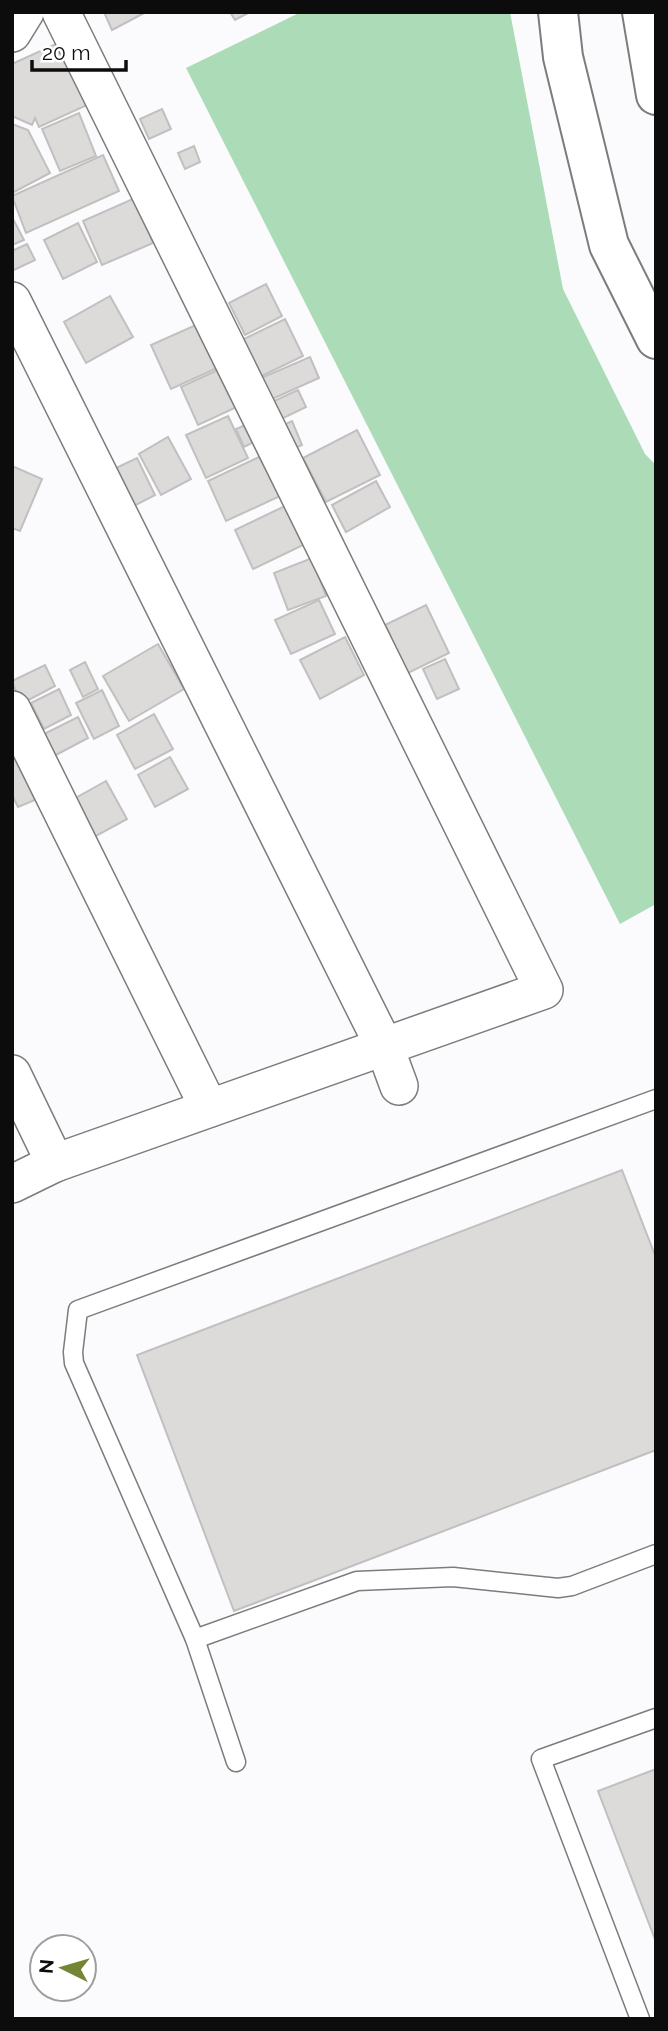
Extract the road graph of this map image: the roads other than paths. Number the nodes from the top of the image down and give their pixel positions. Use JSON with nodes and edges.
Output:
{"nodes":[{"id":1,"x":25,"y":12,"type":"edge"},
{"id":2,"x":61,"y":12,"type":"edge"},
{"id":3,"x":558,"y":12,"type":"edge"},
{"id":4,"x":642,"y":12,"type":"edge"},
{"id":5,"x":12,"y":33,"type":"edge"},
{"id":6,"x":656,"y":95,"type":"edge"},
{"id":7,"x":12,"y":301,"type":"edge"},
{"id":8,"x":656,"y":339,"type":"edge"},
{"id":9,"x":12,"y":710,"type":"edge"},
{"id":10,"x":385,"y":1048,"type":"junction"},
{"id":11,"x":12,"y":1074,"type":"edge"},
{"id":12,"x":399,"y":1086,"type":"dead end"},
{"id":13,"x":656,"y":1099,"type":"edge"},
{"id":14,"x":209,"y":1108,"type":"junction"},
{"id":15,"x":55,"y":1163,"type":"junction"},
{"id":16,"x":12,"y":1184,"type":"edge"},
{"id":17,"x":656,"y":1554,"type":"edge"},
{"id":18,"x":194,"y":1639,"type":"junction"},
{"id":19,"x":656,"y":1718,"type":"edge"},
{"id":20,"x":236,"y":1762,"type":"dead end"},
{"id":21,"x":640,"y":2019,"type":"edge"}],
"edges":[{"from":1,"to":5,"type":"street"},
{"from":2,"to":10,"type":"street"},
{"from":3,"to":8,"type":"highway"},
{"from":4,"to":6,"type":"highway"},
{"from":7,"to":10,"type":"street"},
{"from":9,"to":14,"type":"street"},
{"from":10,"to":12,"type":"street"},
{"from":10,"to":14,"type":"street"},
{"from":11,"to":15,"type":"street"},
{"from":13,"to":18,"type":"lane"},
{"from":14,"to":15,"type":"street"},
{"from":15,"to":16,"type":"street"},
{"from":17,"to":18,"type":"lane"},
{"from":18,"to":20,"type":"lane"},
{"from":19,"to":21,"type":"lane"}]}
